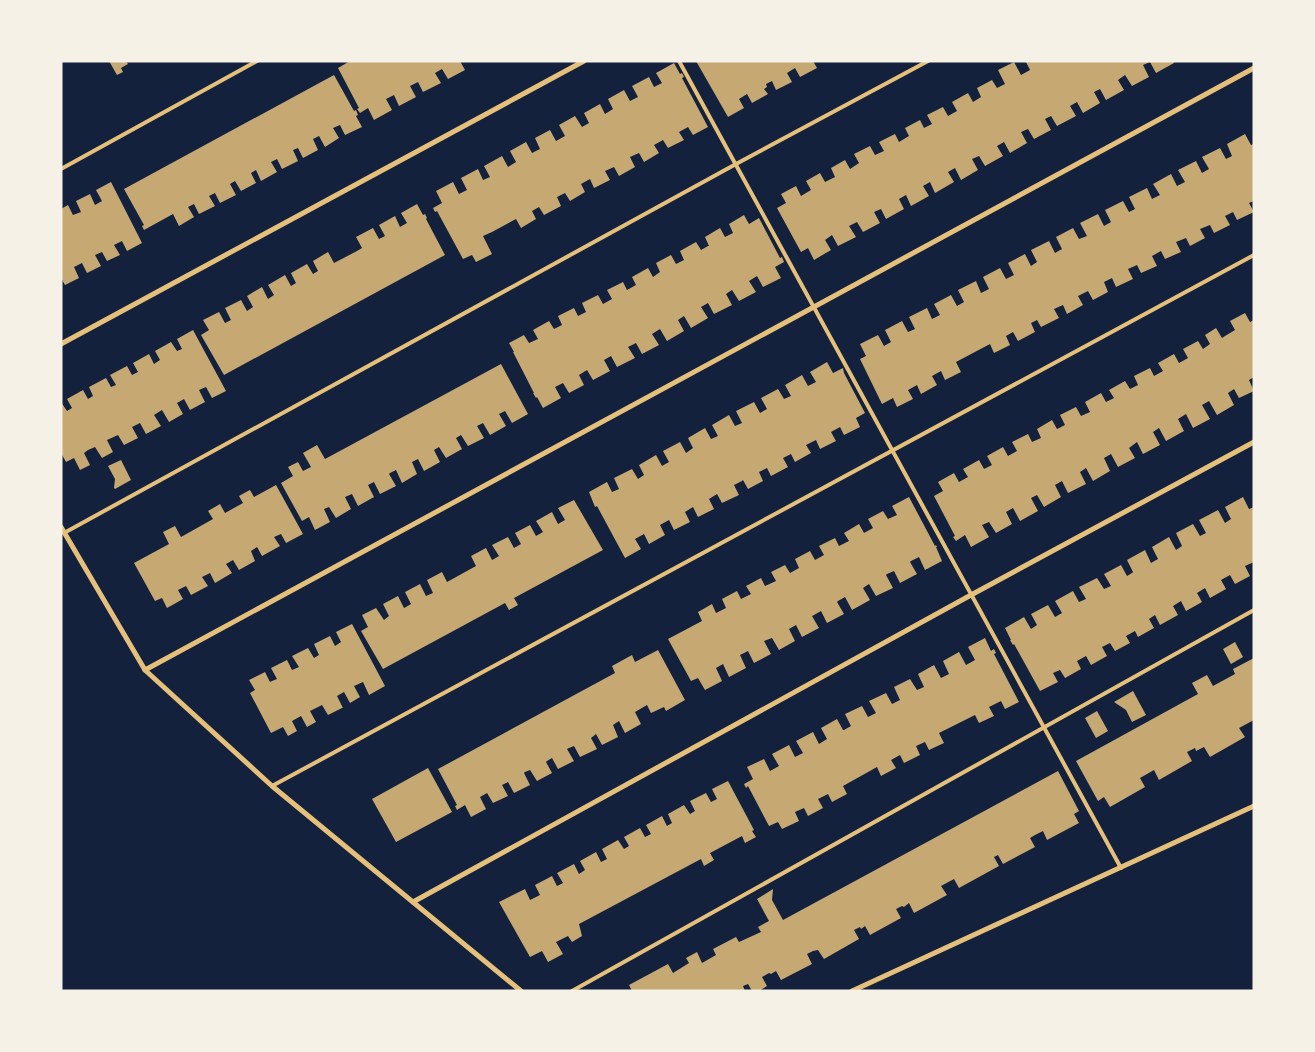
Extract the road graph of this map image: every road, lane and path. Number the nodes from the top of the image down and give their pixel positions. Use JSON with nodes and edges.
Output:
{"nodes":[{"id":1,"x":257,"y":61,"type":"edge"},
{"id":2,"x":584,"y":61,"type":"edge"},
{"id":3,"x":679,"y":61,"type":"edge"},
{"id":4,"x":928,"y":61,"type":"edge"},
{"id":5,"x":1254,"y":68,"type":"edge"},
{"id":6,"x":736,"y":164,"type":"junction"},
{"id":7,"x":61,"y":169,"type":"edge"},
{"id":8,"x":1254,"y":255,"type":"edge"},
{"id":9,"x":813,"y":308,"type":"junction"},
{"id":10,"x":61,"y":344,"type":"edge"},
{"id":11,"x":1254,"y":442,"type":"edge"},
{"id":12,"x":892,"y":452,"type":"junction"},
{"id":13,"x":61,"y":527,"type":"edge"},
{"id":14,"x":64,"y":533,"type":"junction"},
{"id":15,"x":971,"y":595,"type":"junction"},
{"id":16,"x":1254,"y":610,"type":"edge"},
{"id":17,"x":145,"y":670,"type":"junction"},
{"id":18,"x":1043,"y":727,"type":"junction"},
{"id":19,"x":272,"y":786,"type":"junction"},
{"id":20,"x":1254,"y":806,"type":"edge"},
{"id":21,"x":1121,"y":868,"type":"junction"},
{"id":22,"x":413,"y":902,"type":"junction"},
{"id":23,"x":521,"y":991,"type":"edge"},
{"id":24,"x":572,"y":991,"type":"edge"},
{"id":25,"x":852,"y":991,"type":"edge"}],
"edges":[{"from":1,"to":7,"type":"lane"},
{"from":2,"to":10,"type":"street"},
{"from":3,"to":6,"type":"lane"},
{"from":4,"to":6,"type":"lane"},
{"from":5,"to":9,"type":"street"},
{"from":6,"to":9,"type":"lane"},
{"from":6,"to":14,"type":"lane"},
{"from":8,"to":12,"type":"lane"},
{"from":9,"to":12,"type":"lane"},
{"from":9,"to":17,"type":"street"},
{"from":11,"to":15,"type":"street"},
{"from":12,"to":15,"type":"lane"},
{"from":12,"to":19,"type":"lane"},
{"from":13,"to":14,"type":"street"},
{"from":14,"to":17,"type":"street"},
{"from":15,"to":18,"type":"lane"},
{"from":15,"to":22,"type":"street"},
{"from":16,"to":18,"type":"lane"},
{"from":17,"to":19,"type":"street"},
{"from":18,"to":21,"type":"lane"},
{"from":18,"to":24,"type":"lane"},
{"from":19,"to":22,"type":"street"},
{"from":20,"to":21,"type":"street"},
{"from":21,"to":25,"type":"street"},
{"from":22,"to":23,"type":"street"}]}
